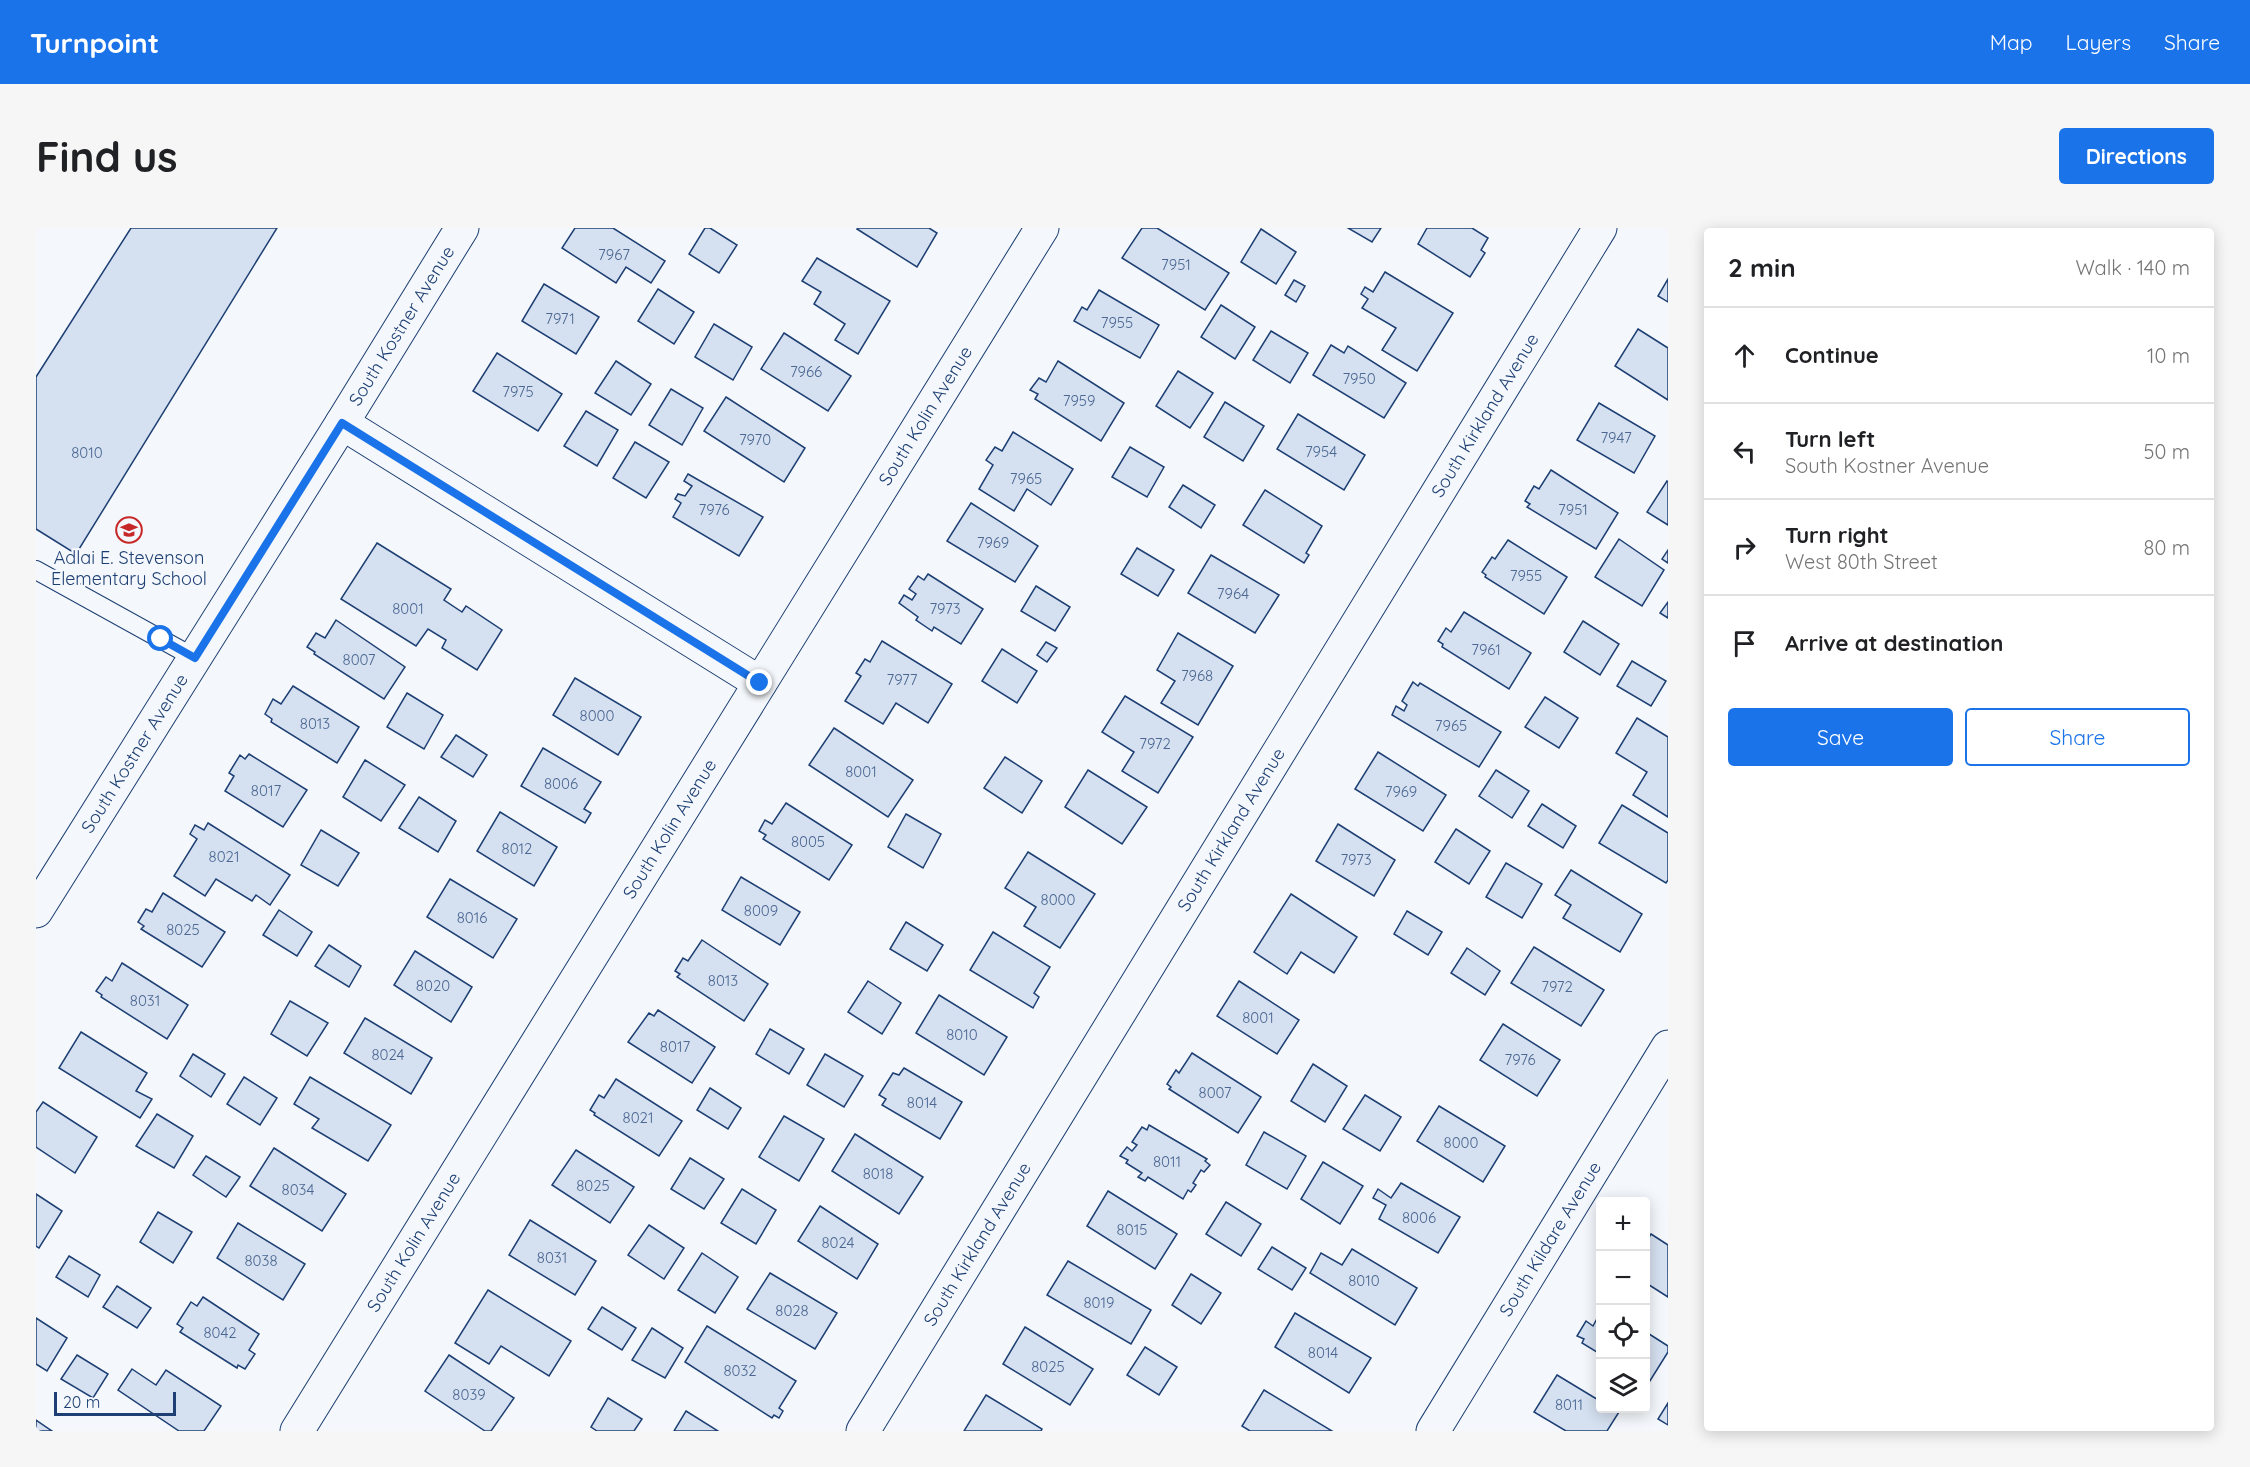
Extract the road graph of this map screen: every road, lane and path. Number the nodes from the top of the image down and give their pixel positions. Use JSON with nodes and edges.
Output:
{"nodes":[{"id":1,"x":462,"y":228,"type":"edge"},
{"id":2,"x":1042,"y":228,"type":"edge"},
{"id":3,"x":1600,"y":228,"type":"edge"},
{"id":4,"x":342,"y":423,"type":"junction"},
{"id":5,"x":36,"y":570,"type":"edge"},
{"id":6,"x":195,"y":658,"type":"junction"},
{"id":7,"x":760,"y":683,"type":"junction"},
{"id":8,"x":36,"y":911,"type":"edge"},
{"id":9,"x":1668,"y":1047,"type":"edge"},
{"id":10,"x":297,"y":1431,"type":"edge"},
{"id":11,"x":863,"y":1431,"type":"edge"},
{"id":12,"x":1433,"y":1431,"type":"edge"}],
"edges":[{"from":1,"to":4,"type":"street","name":"South Kostner Avenue"},
{"from":2,"to":7,"type":"street","name":"South Kolin Avenue"},
{"from":3,"to":11,"type":"street","name":"South Kirkland Avenue"},
{"from":4,"to":6,"type":"street","name":"South Kostner Avenue"},
{"from":4,"to":7,"type":"street"},
{"from":5,"to":6,"type":"lane"},
{"from":6,"to":8,"type":"street","name":"South Kostner Avenue"},
{"from":7,"to":10,"type":"street","name":"South Kolin Avenue"},
{"from":9,"to":12,"type":"street","name":"South Kildare Avenue"}]}
